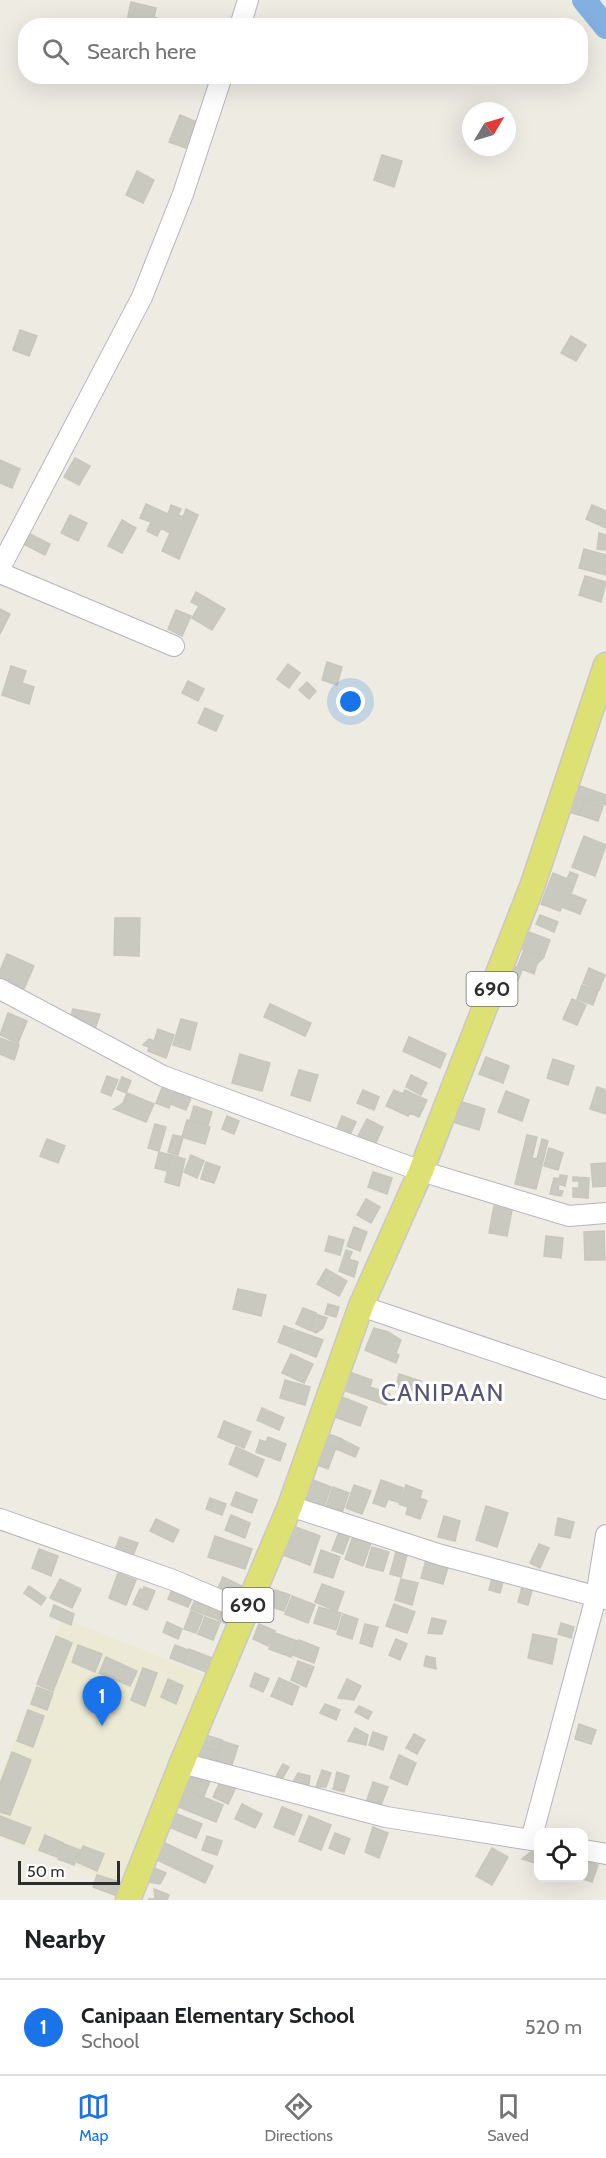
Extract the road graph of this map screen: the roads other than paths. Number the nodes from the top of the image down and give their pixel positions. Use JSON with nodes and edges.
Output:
{"nodes":[{"id":1,"x":248,"y":0,"type":"edge"},
{"id":2,"x":242,"y":18,"type":"edge"},
{"id":3,"x":219,"y":84,"type":"edge"},
{"id":4,"x":0,"y":568,"type":"edge"},
{"id":5,"x":0,"y":573,"type":"edge"},
{"id":6,"x":174,"y":646,"type":"dead end"},
{"id":7,"x":606,"y":666,"type":"edge"},
{"id":8,"x":0,"y":989,"type":"edge"},
{"id":9,"x":421,"y":1171,"type":"junction"},
{"id":10,"x":606,"y":1213,"type":"edge"},
{"id":11,"x":361,"y":1306,"type":"junction"},
{"id":12,"x":606,"y":1389,"type":"edge"},
{"id":13,"x":290,"y":1506,"type":"junction"},
{"id":14,"x":0,"y":1519,"type":"edge"},
{"id":15,"x":606,"y":1535,"type":"edge"},
{"id":16,"x":601,"y":1598,"type":"edge"},
{"id":17,"x":246,"y":1611,"type":"junction"},
{"id":18,"x":182,"y":1763,"type":"junction"},
{"id":19,"x":538,"y":1828,"type":"edge"},
{"id":20,"x":534,"y":1840,"type":"edge"},
{"id":21,"x":588,"y":1851,"type":"edge"},
{"id":22,"x":606,"y":1854,"type":"edge"},
{"id":23,"x":128,"y":1900,"type":"edge"}],
"edges":[{"from":1,"to":2,"type":"street"},
{"from":3,"to":4,"type":"street"},
{"from":5,"to":6,"type":"street"},
{"from":7,"to":9,"type":"main road","number":"690"},
{"from":8,"to":9,"type":"street"},
{"from":9,"to":10,"type":"street"},
{"from":9,"to":11,"type":"main road","number":"690"},
{"from":11,"to":12,"type":"street"},
{"from":11,"to":13,"type":"main road","number":"690"},
{"from":13,"to":16,"type":"street"},
{"from":13,"to":17,"type":"main road","number":"690"},
{"from":14,"to":17,"type":"street"},
{"from":15,"to":16,"type":"street"},
{"from":16,"to":19,"type":"street"},
{"from":17,"to":18,"type":"main road","number":"690"},
{"from":18,"to":20,"type":"street"},
{"from":18,"to":23,"type":"main road","number":"690"},
{"from":21,"to":22,"type":"street"}]}
